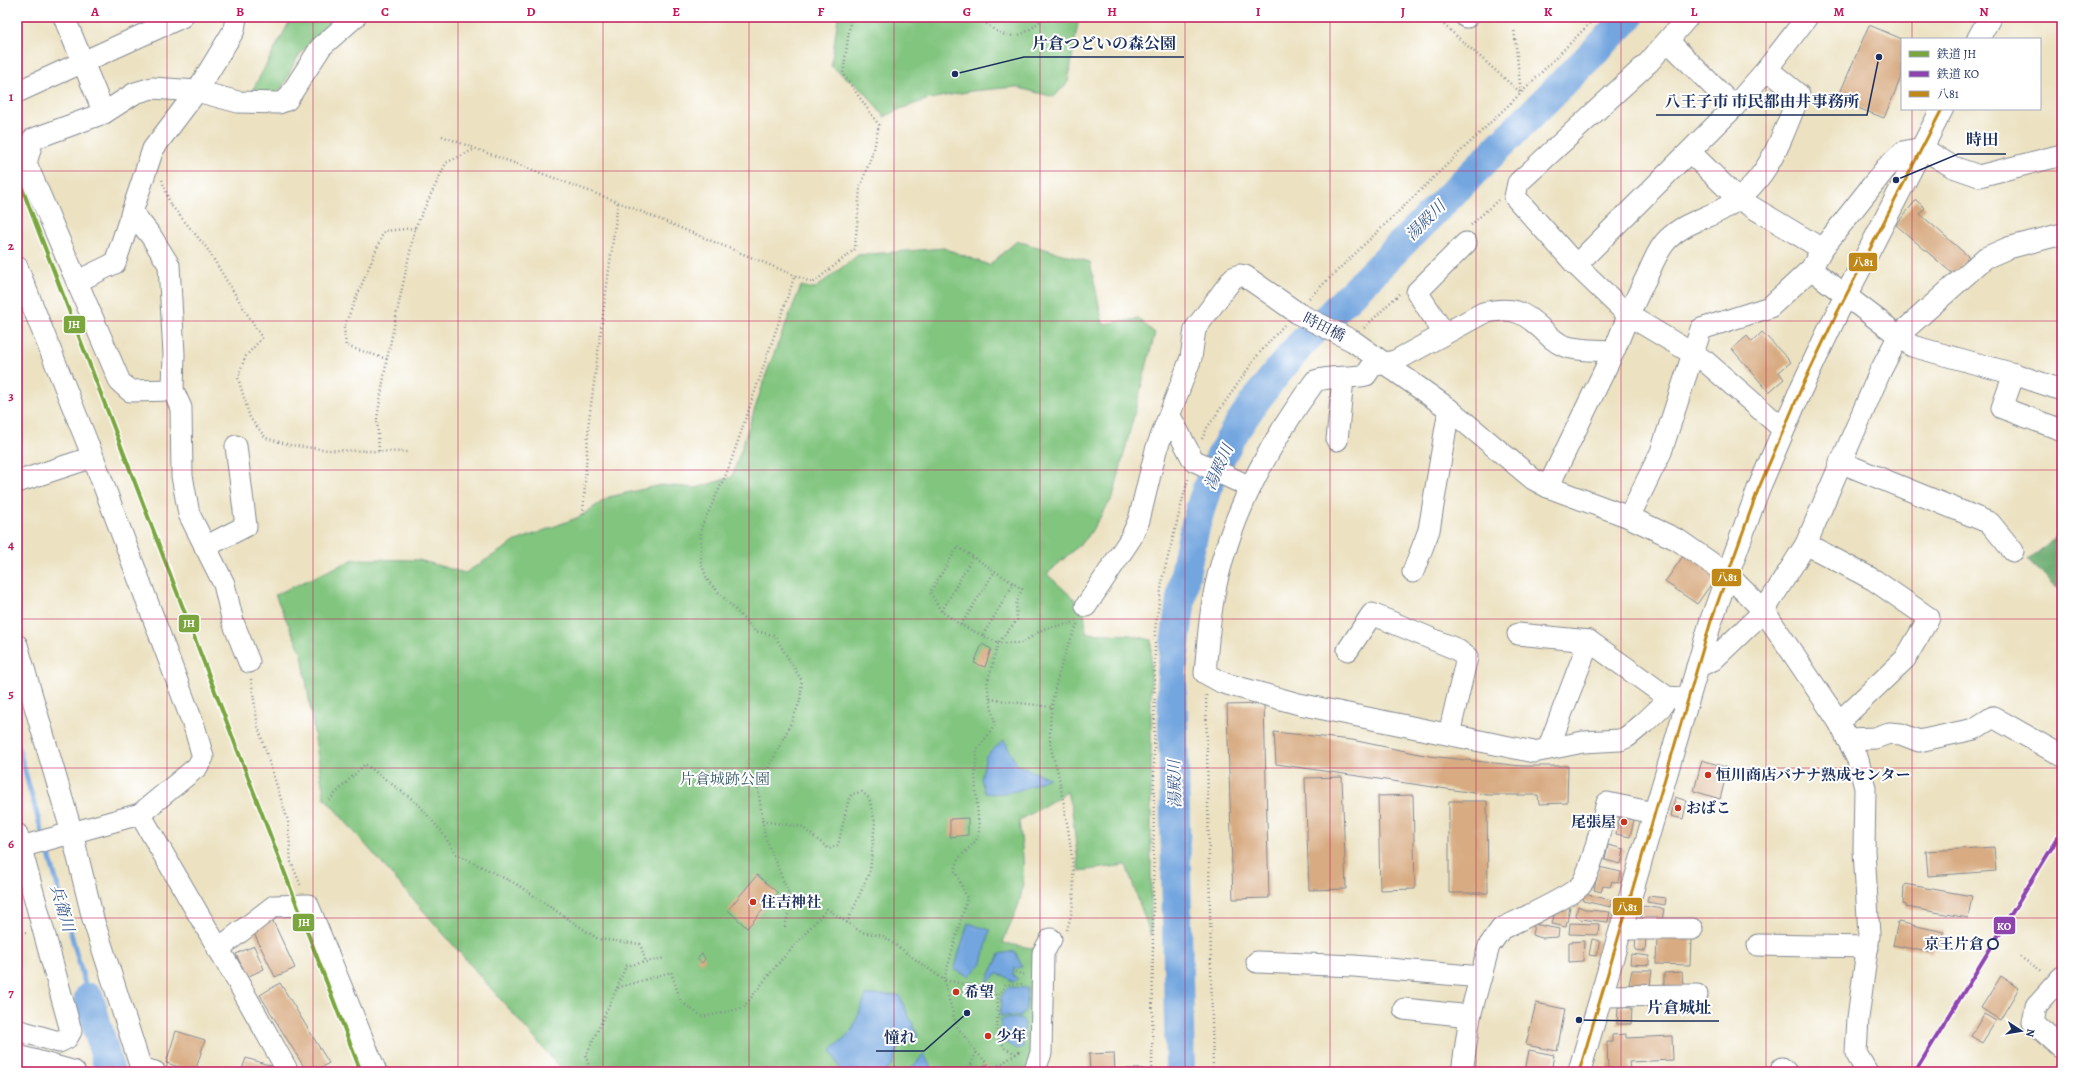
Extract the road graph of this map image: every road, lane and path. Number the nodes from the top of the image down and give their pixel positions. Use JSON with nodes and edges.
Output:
{"nodes":[{"id":1,"x":64,"y":17,"type":"edge"},
{"id":2,"x":236,"y":17,"type":"edge"},
{"id":3,"x":355,"y":17,"type":"edge"},
{"id":4,"x":851,"y":17,"type":"edge"},
{"id":5,"x":982,"y":17,"type":"edge"},
{"id":6,"x":1043,"y":17,"type":"edge"},
{"id":7,"x":1435,"y":17,"type":"edge"},
{"id":8,"x":1596,"y":17,"type":"edge"},
{"id":9,"x":1688,"y":17,"type":"edge"},
{"id":10,"x":1807,"y":17,"type":"edge"},
{"id":11,"x":1990,"y":17,"type":"edge"},
{"id":12,"x":179,"y":18,"type":"edge"},
{"id":13,"x":1514,"y":29,"type":"dead end"},
{"id":14,"x":1979,"y":38,"type":"edge"},
{"id":15,"x":1668,"y":41,"type":"junction"},
{"id":16,"x":84,"y":62,"type":"junction"},
{"id":17,"x":1767,"y":69,"type":"junction"},
{"id":18,"x":17,"y":92,"type":"edge"},
{"id":19,"x":197,"y":92,"type":"junction"},
{"id":20,"x":1522,"y":93,"type":"junction"},
{"id":21,"x":1734,"y":107,"type":"junction"},
{"id":22,"x":1941,"y":110,"type":"edge"},
{"id":23,"x":104,"y":113,"type":"junction"},
{"id":24,"x":442,"y":136,"type":"dead end"},
{"id":25,"x":476,"y":148,"type":"junction"},
{"id":26,"x":1922,"y":148,"type":"junction"},
{"id":27,"x":1690,"y":152,"type":"junction"},
{"id":28,"x":2062,"y":154,"type":"edge"},
{"id":29,"x":161,"y":176,"type":"dead end"},
{"id":30,"x":1737,"y":198,"type":"junction"},
{"id":31,"x":618,"y":202,"type":"junction"},
{"id":32,"x":132,"y":212,"type":"junction"},
{"id":33,"x":416,"y":228,"type":"junction"},
{"id":34,"x":2062,"y":234,"type":"edge"},
{"id":35,"x":1466,"y":243,"type":"dead end"},
{"id":36,"x":1822,"y":250,"type":"junction"},
{"id":37,"x":1576,"y":265,"type":"junction"},
{"id":38,"x":17,"y":267,"type":"edge"},
{"id":39,"x":1811,"y":269,"type":"junction"},
{"id":40,"x":794,"y":275,"type":"junction"},
{"id":41,"x":78,"y":281,"type":"junction"},
{"id":42,"x":1846,"y":295,"type":"junction"},
{"id":43,"x":1297,"y":313,"type":"junction"},
{"id":44,"x":1628,"y":315,"type":"junction"},
{"id":45,"x":1444,"y":334,"type":"junction"},
{"id":46,"x":1899,"y":335,"type":"junction"},
{"id":47,"x":1614,"y":351,"type":"junction"},
{"id":48,"x":1693,"y":353,"type":"junction"},
{"id":49,"x":387,"y":359,"type":"junction"},
{"id":50,"x":1383,"y":364,"type":"junction"},
{"id":51,"x":2014,"y":374,"type":"junction"},
{"id":52,"x":1343,"y":379,"type":"junction"},
{"id":53,"x":173,"y":390,"type":"junction"},
{"id":54,"x":2062,"y":390,"type":"edge"},
{"id":55,"x":1449,"y":409,"type":"junction"},
{"id":56,"x":1170,"y":416,"type":"junction"},
{"id":57,"x":1783,"y":429,"type":"junction"},
{"id":58,"x":2062,"y":430,"type":"edge"},
{"id":59,"x":1337,"y":440,"type":"dead end"},
{"id":60,"x":236,"y":446,"type":"dead end"},
{"id":61,"x":379,"y":451,"type":"junction"},
{"id":62,"x":409,"y":452,"type":"dead end"},
{"id":63,"x":93,"y":457,"type":"junction"},
{"id":64,"x":1840,"y":462,"type":"junction"},
{"id":65,"x":1193,"y":467,"type":"junction"},
{"id":66,"x":17,"y":482,"type":"edge"},
{"id":67,"x":1247,"y":486,"type":"junction"},
{"id":68,"x":1548,"y":488,"type":"junction"},
{"id":69,"x":583,"y":514,"type":"dead end"},
{"id":70,"x":1629,"y":517,"type":"junction"},
{"id":71,"x":1806,"y":544,"type":"junction"},
{"id":72,"x":205,"y":547,"type":"junction"},
{"id":73,"x":2013,"y":551,"type":"dead end"},
{"id":74,"x":973,"y":556,"type":"junction"},
{"id":75,"x":996,"y":571,"type":"junction"},
{"id":76,"x":1412,"y":572,"type":"dead end"},
{"id":77,"x":1727,"y":574,"type":"junction"},
{"id":78,"x":1014,"y":583,"type":"junction"},
{"id":79,"x":1086,"y":606,"type":"dead end"},
{"id":80,"x":941,"y":611,"type":"junction"},
{"id":81,"x":1764,"y":611,"type":"junction"},
{"id":82,"x":961,"y":625,"type":"junction"},
{"id":83,"x":1518,"y":634,"type":"dead end"},
{"id":84,"x":983,"y":636,"type":"junction"},
{"id":85,"x":1589,"y":641,"type":"junction"},
{"id":86,"x":998,"y":643,"type":"junction"},
{"id":87,"x":17,"y":645,"type":"edge"},
{"id":88,"x":1348,"y":650,"type":"dead end"},
{"id":89,"x":249,"y":662,"type":"joint"},
{"id":90,"x":1697,"y":668,"type":"junction"},
{"id":91,"x":1205,"y":673,"type":"junction"},
{"id":92,"x":1678,"y":698,"type":"junction"},
{"id":93,"x":990,"y":699,"type":"junction"},
{"id":94,"x":1051,"y":707,"type":"junction"},
{"id":95,"x":1843,"y":730,"type":"junction"},
{"id":96,"x":1449,"y":734,"type":"junction"},
{"id":97,"x":1548,"y":749,"type":"junction"},
{"id":98,"x":2062,"y":756,"type":"edge"},
{"id":99,"x":329,"y":800,"type":"dead end"},
{"id":100,"x":1654,"y":813,"type":"junction"},
{"id":101,"x":140,"y":814,"type":"junction"},
{"id":102,"x":762,"y":821,"type":"junction"},
{"id":103,"x":64,"y":835,"type":"junction"},
{"id":104,"x":22,"y":843,"type":"edge"},
{"id":105,"x":308,"y":905,"type":"junction"},
{"id":106,"x":847,"y":923,"type":"junction"},
{"id":107,"x":785,"y":927,"type":"dead end"},
{"id":108,"x":1621,"y":929,"type":"junction"},
{"id":109,"x":1692,"y":930,"type":"dead end"},
{"id":110,"x":1051,"y":939,"type":"joint"},
{"id":111,"x":1758,"y":945,"type":"dead end"},
{"id":112,"x":1868,"y":947,"type":"junction"},
{"id":113,"x":218,"y":948,"type":"junction"},
{"id":114,"x":2020,"y":957,"type":"dead end"},
{"id":115,"x":665,"y":958,"type":"dead end"},
{"id":116,"x":646,"y":962,"type":"junction"},
{"id":117,"x":1257,"y":962,"type":"dead end"},
{"id":118,"x":1481,"y":978,"type":"junction"},
{"id":119,"x":2060,"y":979,"type":"edge"},
{"id":120,"x":944,"y":980,"type":"junction"},
{"id":121,"x":1029,"y":984,"type":"dead end"},
{"id":122,"x":617,"y":988,"type":"junction"},
{"id":123,"x":992,"y":992,"type":"dead end"},
{"id":124,"x":1697,"y":995,"type":"dead end"},
{"id":125,"x":998,"y":996,"type":"junction"},
{"id":126,"x":1601,"y":996,"type":"junction"},
{"id":127,"x":985,"y":997,"type":"dead end"},
{"id":128,"x":1404,"y":1009,"type":"dead end"},
{"id":129,"x":1470,"y":1016,"type":"junction"},
{"id":130,"x":17,"y":1030,"type":"edge"},
{"id":131,"x":2062,"y":1048,"type":"edge"},
{"id":132,"x":976,"y":1052,"type":"junction"},
{"id":133,"x":1016,"y":1054,"type":"dead end"},
{"id":134,"x":17,"y":1056,"type":"edge"},
{"id":135,"x":74,"y":1072,"type":"edge"},
{"id":136,"x":155,"y":1072,"type":"edge"},
{"id":137,"x":285,"y":1072,"type":"edge"},
{"id":138,"x":376,"y":1072,"type":"edge"},
{"id":139,"x":590,"y":1072,"type":"edge"},
{"id":140,"x":968,"y":1072,"type":"edge"},
{"id":141,"x":996,"y":1072,"type":"edge"},
{"id":142,"x":1034,"y":1072,"type":"edge"},
{"id":143,"x":1152,"y":1072,"type":"edge"},
{"id":144,"x":1213,"y":1072,"type":"edge"},
{"id":145,"x":1462,"y":1072,"type":"edge"},
{"id":146,"x":1579,"y":1072,"type":"edge"},
{"id":147,"x":1867,"y":1072,"type":"edge"}],
"edges":[{"from":1,"to":16,"type":"street"},
{"from":2,"to":19,"type":"street"},
{"from":3,"to":19,"type":"street"},
{"from":4,"to":40,"type":"path"},
{"from":5,"to":6,"type":"path"},
{"from":7,"to":20,"type":"path"},
{"from":8,"to":20,"type":"path"},
{"from":9,"to":15,"type":"street"},
{"from":10,"to":17,"type":"street"},
{"from":11,"to":14,"type":"main road"},
{"from":12,"to":16,"type":"street"},
{"from":13,"to":20,"type":"path"},
{"from":15,"to":21,"type":"street"},
{"from":15,"to":37,"type":"street"},
{"from":16,"to":18,"type":"street"},
{"from":16,"to":23,"type":"street"},
{"from":17,"to":21,"type":"street"},
{"from":17,"to":30,"type":"street"},
{"from":19,"to":23,"type":"street"},
{"from":19,"to":32,"type":"street"},
{"from":20,"to":43,"type":"path"},
{"from":21,"to":27,"type":"street"},
{"from":22,"to":26,"type":"main road"},
{"from":23,"to":41,"type":"street"},
{"from":24,"to":25,"type":"path"},
{"from":25,"to":31,"type":"path"},
{"from":25,"to":33,"type":"path"},
{"from":26,"to":28,"type":"street"},
{"from":26,"to":36,"type":"street"},
{"from":26,"to":42,"type":"main road"},
{"from":27,"to":30,"type":"street"},
{"from":27,"to":37,"type":"street"},
{"from":29,"to":61,"type":"path"},
{"from":30,"to":36,"type":"street"},
{"from":30,"to":44,"type":"street"},
{"from":31,"to":40,"type":"path"},
{"from":31,"to":69,"type":"path"},
{"from":32,"to":41,"type":"street"},
{"from":32,"to":53,"type":"street"},
{"from":33,"to":49,"type":"path"},
{"from":33,"to":49,"type":"path"},
{"from":34,"to":46,"type":"street"},
{"from":35,"to":45,"type":"street"},
{"from":36,"to":39,"type":"street"},
{"from":37,"to":44,"type":"street"},
{"from":38,"to":63,"type":"street"},
{"from":39,"to":42,"type":"street"},
{"from":39,"to":48,"type":"street"},
{"from":40,"to":102,"type":"path"},
{"from":41,"to":53,"type":"street"},
{"from":42,"to":46,"type":"street"},
{"from":42,"to":57,"type":"main road"},
{"from":43,"to":50,"type":"street","name":"時田橋"},
{"from":43,"to":56,"type":"street","name":"時田橋"},
{"from":43,"to":65,"type":"path"},
{"from":44,"to":47,"type":"street"},
{"from":44,"to":48,"type":"street"},
{"from":45,"to":47,"type":"street"},
{"from":45,"to":50,"type":"street"},
{"from":46,"to":51,"type":"street"},
{"from":46,"to":64,"type":"street"},
{"from":47,"to":68,"type":"street"},
{"from":48,"to":57,"type":"street"},
{"from":48,"to":70,"type":"street"},
{"from":49,"to":61,"type":"path"},
{"from":50,"to":52,"type":"street"},
{"from":50,"to":55,"type":"street","name":"時田橋"},
{"from":51,"to":54,"type":"street"},
{"from":51,"to":58,"type":"street"},
{"from":52,"to":59,"type":"street"},
{"from":52,"to":67,"type":"street"},
{"from":53,"to":72,"type":"street"},
{"from":55,"to":68,"type":"street","name":"時田橋"},
{"from":55,"to":76,"type":"street"},
{"from":56,"to":65,"type":"street"},
{"from":56,"to":79,"type":"street","name":"時田橋"},
{"from":57,"to":77,"type":"main road"},
{"from":60,"to":72,"type":"street"},
{"from":61,"to":62,"type":"path"},
{"from":63,"to":66,"type":"street"},
{"from":63,"to":101,"type":"street"},
{"from":64,"to":71,"type":"street"},
{"from":64,"to":73,"type":"street"},
{"from":65,"to":67,"type":"street"},
{"from":65,"to":143,"type":"path"},
{"from":67,"to":91,"type":"street"},
{"from":68,"to":70,"type":"street","name":"時田橋"},
{"from":70,"to":77,"type":"street","name":"時田橋"},
{"from":71,"to":81,"type":"street"},
{"from":71,"to":95,"type":"street"},
{"from":72,"to":89,"type":"street"},
{"from":74,"to":75,"type":"path"},
{"from":74,"to":80,"type":"path"},
{"from":74,"to":80,"type":"path"},
{"from":75,"to":78,"type":"path"},
{"from":75,"to":82,"type":"path"},
{"from":77,"to":81,"type":"street","name":"時田橋"},
{"from":77,"to":90,"type":"main road"},
{"from":78,"to":84,"type":"path"},
{"from":78,"to":86,"type":"path"},
{"from":80,"to":82,"type":"path"},
{"from":81,"to":90,"type":"street"},
{"from":81,"to":95,"type":"street","name":"時田橋"},
{"from":82,"to":84,"type":"path"},
{"from":83,"to":85,"type":"street"},
{"from":84,"to":86,"type":"path"},
{"from":85,"to":92,"type":"street"},
{"from":85,"to":97,"type":"street"},
{"from":86,"to":93,"type":"path"},
{"from":86,"to":94,"type":"path"},
{"from":87,"to":103,"type":"street"},
{"from":88,"to":96,"type":"street"},
{"from":89,"to":105,"type":"path"},
{"from":90,"to":92,"type":"main road"},
{"from":91,"to":96,"type":"street"},
{"from":91,"to":144,"type":"path"},
{"from":92,"to":97,"type":"street"},
{"from":92,"to":100,"type":"main road"},
{"from":93,"to":94,"type":"path"},
{"from":93,"to":120,"type":"path"},
{"from":94,"to":110,"type":"path"},
{"from":95,"to":98,"type":"street"},
{"from":95,"to":112,"type":"street","name":"時田橋"},
{"from":96,"to":97,"type":"street"},
{"from":99,"to":116,"type":"path"},
{"from":100,"to":108,"type":"main road"},
{"from":100,"to":118,"type":"street"},
{"from":101,"to":103,"type":"street"},
{"from":101,"to":113,"type":"street"},
{"from":102,"to":106,"type":"path"},
{"from":102,"to":107,"type":"path"},
{"from":103,"to":104,"type":"street"},
{"from":103,"to":136,"type":"street"},
{"from":104,"to":130,"type":"street"},
{"from":105,"to":113,"type":"street"},
{"from":105,"to":138,"type":"street"},
{"from":106,"to":120,"type":"path"},
{"from":106,"to":122,"type":"path"},
{"from":108,"to":109,"type":"street"},
{"from":108,"to":126,"type":"main road"},
{"from":110,"to":142,"type":"street"},
{"from":111,"to":112,"type":"street"},
{"from":112,"to":147,"type":"street","name":"時田橋"},
{"from":113,"to":137,"type":"street"},
{"from":114,"to":119,"type":"path"},
{"from":115,"to":116,"type":"path"},
{"from":116,"to":122,"type":"path"},
{"from":117,"to":118,"type":"street"},
{"from":118,"to":129,"type":"street"},
{"from":119,"to":131,"type":"street"},
{"from":120,"to":127,"type":"path"},
{"from":120,"to":132,"type":"path"},
{"from":121,"to":125,"type":"path"},
{"from":122,"to":139,"type":"path"},
{"from":123,"to":125,"type":"path"},
{"from":124,"to":126,"type":"street"},
{"from":125,"to":133,"type":"path"},
{"from":126,"to":146,"type":"main road"},
{"from":128,"to":129,"type":"street"},
{"from":129,"to":145,"type":"street"},
{"from":132,"to":140,"type":"path"},
{"from":132,"to":141,"type":"path"},
{"from":134,"to":135,"type":"main road"}]}
